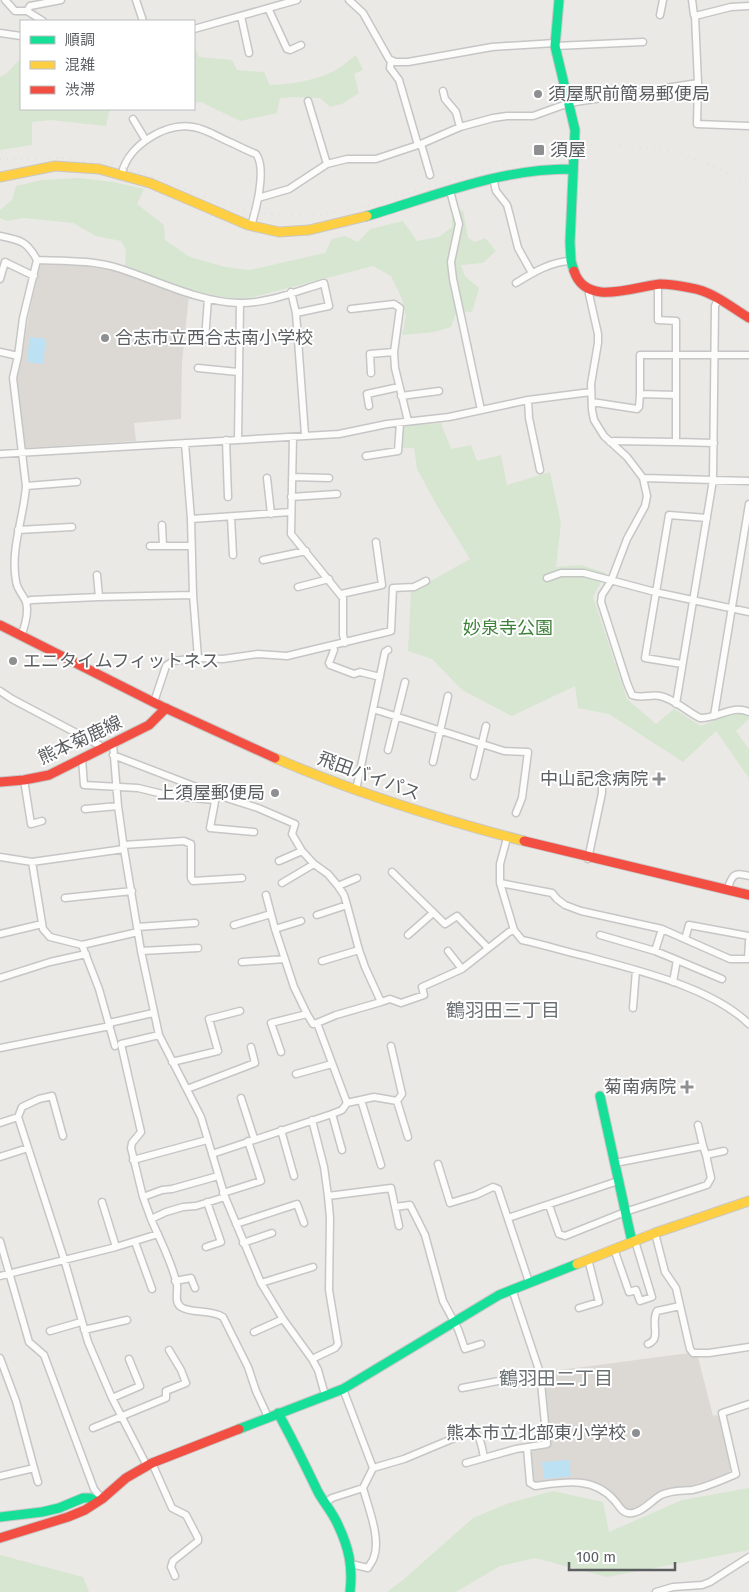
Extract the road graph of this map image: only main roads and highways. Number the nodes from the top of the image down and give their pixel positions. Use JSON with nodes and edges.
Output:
{"nodes":[{"id":1,"x":559,"y":0,"type":"edge"},
{"id":2,"x":573,"y":168,"type":"junction"},
{"id":3,"x":0,"y":177,"type":"edge"},
{"id":4,"x":749,"y":318,"type":"edge"},
{"id":5,"x":0,"y":625,"type":"edge"},
{"id":6,"x":166,"y":708,"type":"junction"},
{"id":7,"x":0,"y":782,"type":"edge"},
{"id":8,"x":749,"y":895,"type":"edge"},
{"id":9,"x":600,"y":1096,"type":"dead end"},
{"id":10,"x":749,"y":1201,"type":"edge"},
{"id":11,"x":634,"y":1241,"type":"junction"},
{"id":12,"x":278,"y":1413,"type":"junction"},
{"id":13,"x":99,"y":1500,"type":"junction"},
{"id":14,"x":0,"y":1515,"type":"edge"},
{"id":15,"x":0,"y":1538,"type":"edge"},
{"id":16,"x":350,"y":1592,"type":"edge"}],
"edges":[{"from":1,"to":2,"type":"main road"},
{"from":2,"to":3,"type":"main road"},
{"from":2,"to":4,"type":"main road"},
{"from":5,"to":6,"type":"main road","name":"飛田バイパス"},
{"from":6,"to":7,"type":"main road","name":"熊本菊鹿線"},
{"from":6,"to":8,"type":"main road","name":"飛田バイパス"},
{"from":9,"to":11,"type":"main road"},
{"from":10,"to":11,"type":"main road"},
{"from":11,"to":12,"type":"main road"},
{"from":12,"to":13,"type":"main road"},
{"from":12,"to":16,"type":"main road"},
{"from":13,"to":14,"type":"main road"},
{"from":13,"to":15,"type":"main road"}]}
